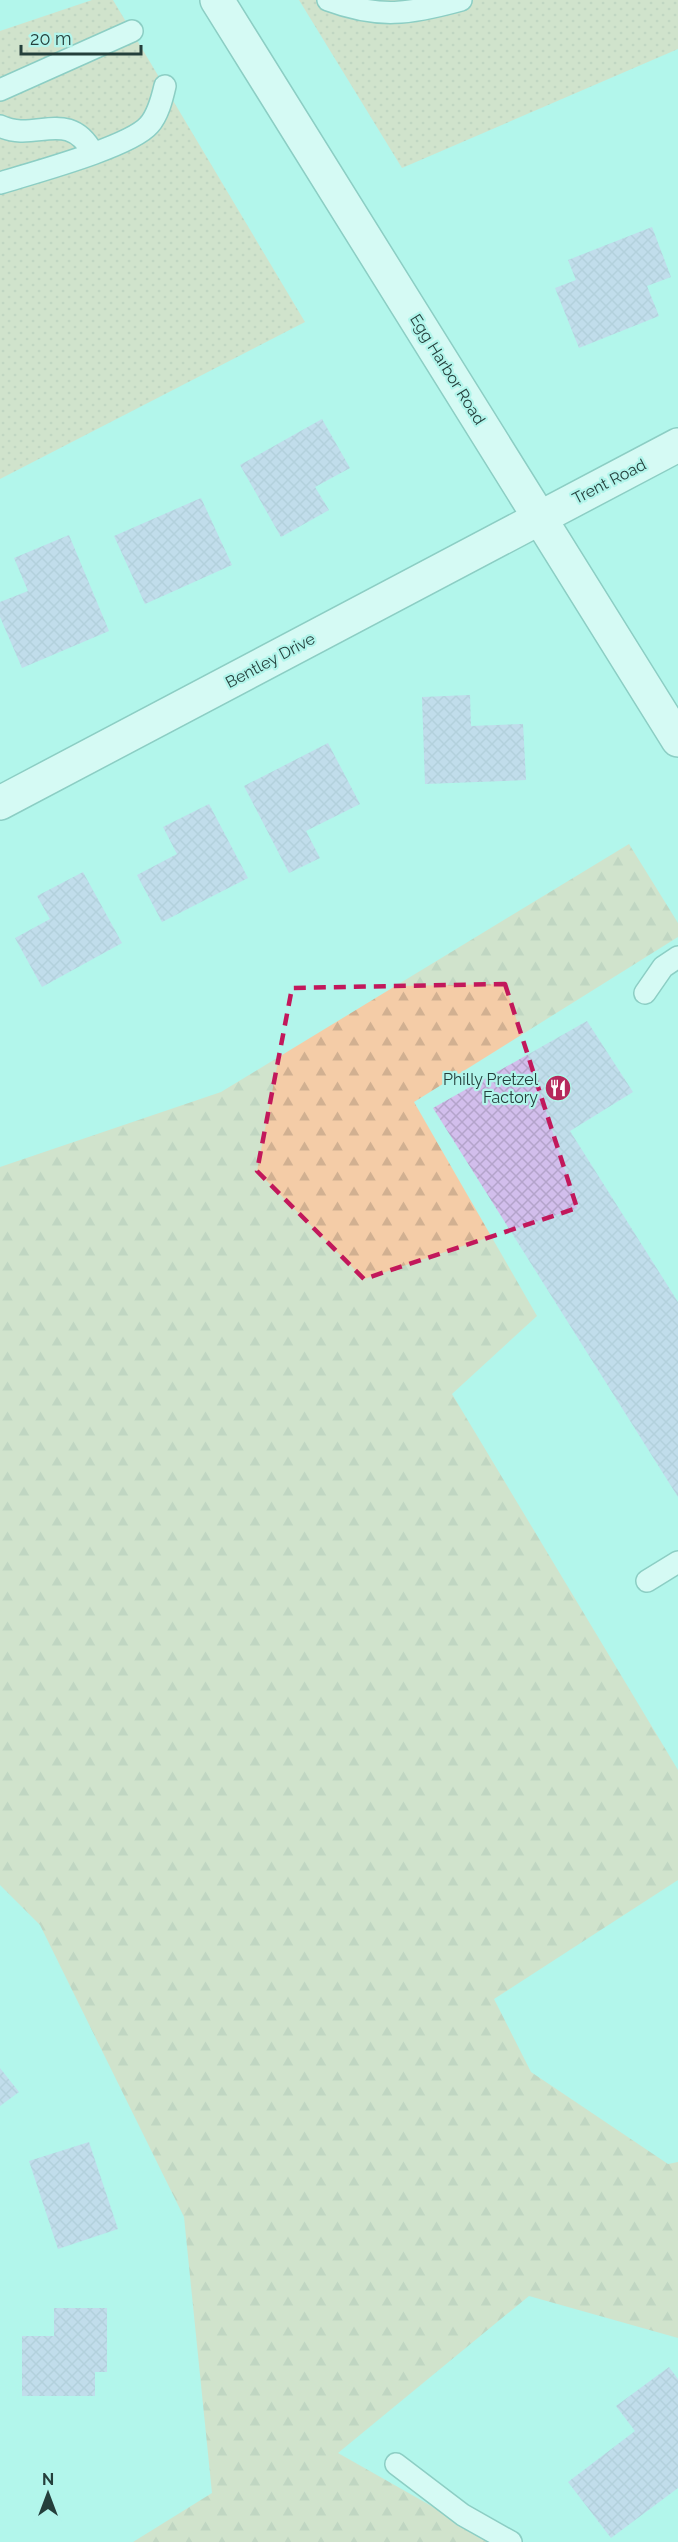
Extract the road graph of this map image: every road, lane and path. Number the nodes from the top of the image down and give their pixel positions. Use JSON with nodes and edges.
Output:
{"nodes":[{"id":1,"x":217,"y":0,"type":"edge"},
{"id":2,"x":328,"y":0,"type":"edge"},
{"id":3,"x":461,"y":0,"type":"edge"},
{"id":4,"x":132,"y":32,"type":"dead end"},
{"id":5,"x":165,"y":86,"type":"dead end"},
{"id":6,"x":0,"y":90,"type":"edge"},
{"id":7,"x":0,"y":126,"type":"edge"},
{"id":8,"x":93,"y":153,"type":"junction"},
{"id":9,"x":0,"y":183,"type":"edge"},
{"id":10,"x":678,"y":445,"type":"edge"},
{"id":11,"x":540,"y":516,"type":"junction"},
{"id":12,"x":678,"y":740,"type":"edge"},
{"id":13,"x":0,"y":803,"type":"edge"},
{"id":14,"x":678,"y":957,"type":"edge"},
{"id":15,"x":645,"y":993,"type":"dead end"},
{"id":16,"x":678,"y":1562,"type":"edge"},
{"id":17,"x":647,"y":1581,"type":"dead end"},
{"id":18,"x":396,"y":2464,"type":"dead end"},
{"id":19,"x":511,"y":2542,"type":"edge"}],
"edges":[{"from":1,"to":11,"type":"main road","name":"Egg Harbor Road"},
{"from":2,"to":3,"type":"lane"},
{"from":4,"to":6,"type":"lane"},
{"from":5,"to":8,"type":"lane"},
{"from":7,"to":8,"type":"lane"},
{"from":8,"to":9,"type":"lane"},
{"from":10,"to":11,"type":"main road","name":"Trent Road"},
{"from":11,"to":12,"type":"main road","name":"Egg Harbor Road"},
{"from":11,"to":13,"type":"main road","name":"Bentley Drive"},
{"from":14,"to":15,"type":"lane"},
{"from":16,"to":17,"type":"lane"},
{"from":18,"to":19,"type":"lane"}]}
